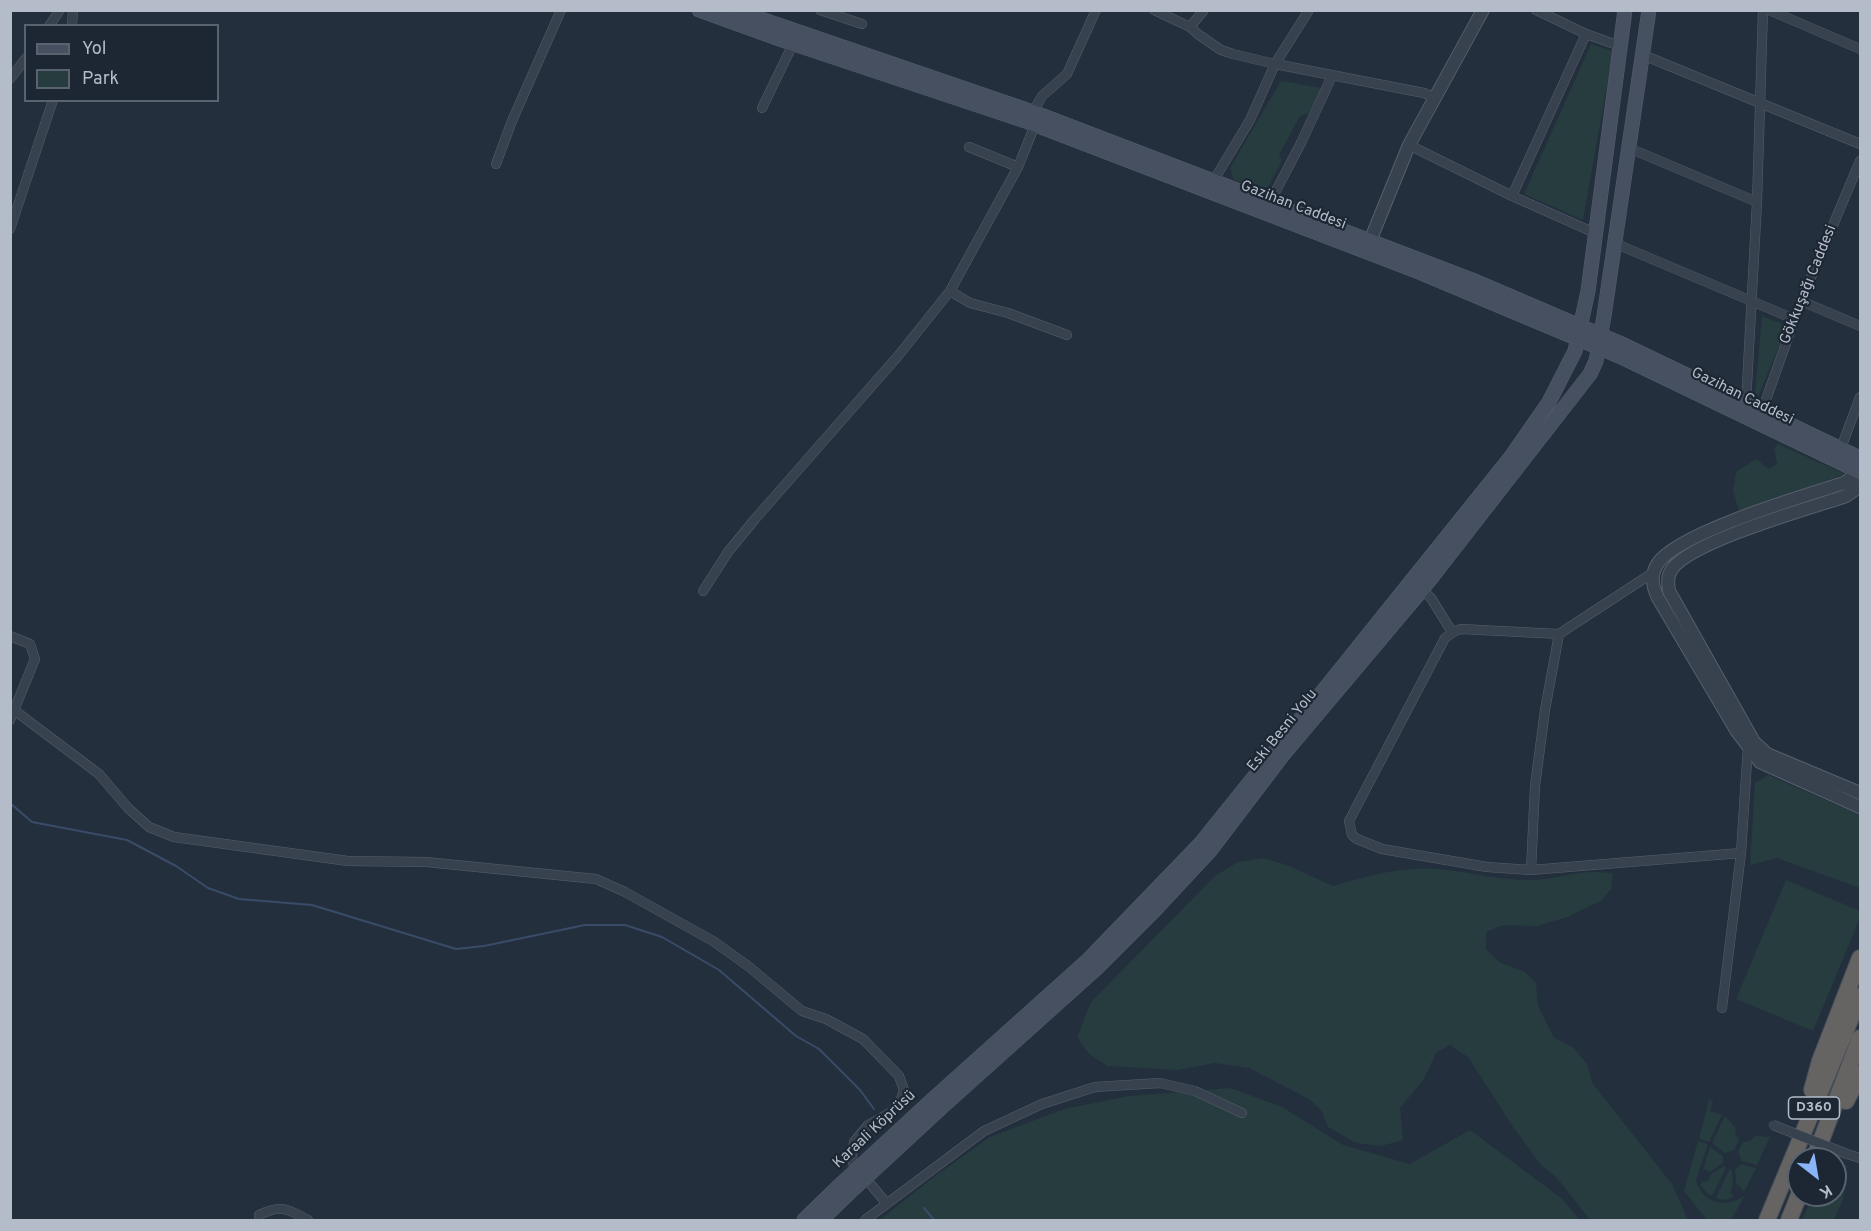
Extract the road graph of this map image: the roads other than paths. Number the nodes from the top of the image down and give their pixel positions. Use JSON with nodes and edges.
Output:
{"nodes":[{"id":1,"x":60,"y":10,"type":"edge"},
{"id":2,"x":561,"y":10,"type":"edge"},
{"id":3,"x":699,"y":10,"type":"edge"},
{"id":4,"x":735,"y":10,"type":"edge"},
{"id":5,"x":820,"y":10,"type":"edge"},
{"id":6,"x":1096,"y":10,"type":"edge"},
{"id":7,"x":1154,"y":10,"type":"edge"},
{"id":8,"x":1204,"y":10,"type":"edge"},
{"id":9,"x":1309,"y":10,"type":"edge"},
{"id":10,"x":1483,"y":10,"type":"edge"},
{"id":11,"x":1536,"y":10,"type":"edge"},
{"id":12,"x":1625,"y":10,"type":"edge"},
{"id":13,"x":1649,"y":10,"type":"edge"},
{"id":14,"x":1763,"y":10,"type":"edge"},
{"id":15,"x":1769,"y":10,"type":"edge"},
{"id":16,"x":50,"y":24,"type":"edge"},
{"id":17,"x":862,"y":24,"type":"dead end"},
{"id":18,"x":1190,"y":27,"type":"junction"},
{"id":19,"x":1586,"y":34,"type":"junction"},
{"id":20,"x":793,"y":44,"type":"junction"},
{"id":21,"x":1620,"y":46,"type":"junction"},
{"id":22,"x":1860,"y":49,"type":"edge"},
{"id":23,"x":1643,"y":55,"type":"junction"},
{"id":24,"x":24,"y":61,"type":"edge"},
{"id":25,"x":1275,"y":64,"type":"junction"},
{"id":26,"x":1332,"y":76,"type":"junction"},
{"id":27,"x":10,"y":79,"type":"edge"},
{"id":28,"x":1435,"y":98,"type":"junction"},
{"id":29,"x":1759,"y":101,"type":"junction"},
{"id":30,"x":52,"y":102,"type":"edge"},
{"id":31,"x":762,"y":108,"type":"dead end"},
{"id":32,"x":1034,"y":118,"type":"junction"},
{"id":33,"x":1860,"y":144,"type":"edge"},
{"id":34,"x":1409,"y":145,"type":"junction"},
{"id":35,"x":969,"y":147,"type":"dead end"},
{"id":36,"x":1629,"y":148,"type":"junction"},
{"id":37,"x":1860,"y":160,"type":"edge"},
{"id":38,"x":496,"y":164,"type":"dead end"},
{"id":39,"x":1018,"y":167,"type":"junction"},
{"id":40,"x":1214,"y":180,"type":"junction"},
{"id":41,"x":1512,"y":196,"type":"junction"},
{"id":42,"x":1270,"y":202,"type":"junction"},
{"id":43,"x":1757,"y":202,"type":"junction"},
{"id":44,"x":10,"y":229,"type":"edge"},
{"id":45,"x":1595,"y":233,"type":"junction"},
{"id":46,"x":1370,"y":241,"type":"junction"},
{"id":47,"x":1614,"y":243,"type":"junction"},
{"id":48,"x":950,"y":291,"type":"junction"},
{"id":49,"x":1801,"y":301,"type":"junction"},
{"id":50,"x":1751,"y":302,"type":"junction"},
{"id":51,"x":1794,"y":319,"type":"junction"},
{"id":52,"x":1860,"y":326,"type":"edge"},
{"id":53,"x":1579,"y":333,"type":"junction"},
{"id":54,"x":1067,"y":335,"type":"dead end"},
{"id":55,"x":1599,"y":341,"type":"junction"},
{"id":56,"x":1619,"y":356,"type":"junction"},
{"id":57,"x":1586,"y":380,"type":"junction"},
{"id":58,"x":1860,"y":397,"type":"edge"},
{"id":59,"x":1746,"y":403,"type":"junction"},
{"id":60,"x":1762,"y":411,"type":"junction"},
{"id":61,"x":1857,"y":417,"type":"edge"},
{"id":62,"x":1841,"y":448,"type":"junction"},
{"id":63,"x":1860,"y":458,"type":"edge"},
{"id":64,"x":1860,"y":472,"type":"edge"},
{"id":65,"x":1860,"y":486,"type":"edge"},
{"id":66,"x":1654,"y":572,"type":"junction"},
{"id":67,"x":1422,"y":590,"type":"junction"},
{"id":68,"x":703,"y":591,"type":"dead end"},
{"id":69,"x":1452,"y":632,"type":"junction"},
{"id":70,"x":1559,"y":634,"type":"junction"},
{"id":71,"x":10,"y":636,"type":"edge"},
{"id":72,"x":14,"y":710,"type":"junction"},
{"id":73,"x":10,"y":720,"type":"edge"},
{"id":74,"x":1751,"y":744,"type":"junction"},
{"id":75,"x":1860,"y":793,"type":"edge"},
{"id":76,"x":1860,"y":807,"type":"edge"},
{"id":77,"x":1741,"y":853,"type":"junction"},
{"id":78,"x":1531,"y":870,"type":"junction"},
{"id":79,"x":1860,"y":958,"type":"edge"},
{"id":80,"x":1860,"y":996,"type":"edge"},
{"id":81,"x":1722,"y":1008,"type":"dead end"},
{"id":82,"x":1860,"y":1038,"type":"edge"},
{"id":83,"x":1860,"y":1074,"type":"edge"},
{"id":84,"x":937,"y":1104,"type":"junction"},
{"id":85,"x":1242,"y":1113,"type":"dead end"},
{"id":86,"x":1773,"y":1125,"type":"dead end"},
{"id":87,"x":1796,"y":1147,"type":"edge"},
{"id":88,"x":1796,"y":1147,"type":"edge"},
{"id":89,"x":1819,"y":1147,"type":"edge"},
{"id":90,"x":1821,"y":1147,"type":"edge"},
{"id":91,"x":1860,"y":1158,"type":"edge"},
{"id":92,"x":1787,"y":1170,"type":"edge"},
{"id":93,"x":844,"y":1190,"type":"junction"},
{"id":94,"x":887,"y":1204,"type":"junction"},
{"id":95,"x":259,"y":1221,"type":"edge"},
{"id":96,"x":308,"y":1221,"type":"edge"},
{"id":97,"x":804,"y":1221,"type":"edge"},
{"id":98,"x":821,"y":1221,"type":"edge"},
{"id":99,"x":866,"y":1221,"type":"edge"},
{"id":100,"x":1767,"y":1221,"type":"edge"}],
"edges":[{"from":1,"to":16,"type":"street"},
{"from":2,"to":38,"type":"street"},
{"from":3,"to":20,"type":"main road","name":"Gazihan Caddesi"},
{"from":4,"to":32,"type":"main road","name":"Gazihan Caddesi"},
{"from":5,"to":17,"type":"street"},
{"from":6,"to":32,"type":"street"},
{"from":7,"to":18,"type":"street"},
{"from":8,"to":18,"type":"street"},
{"from":9,"to":25,"type":"street"},
{"from":10,"to":28,"type":"street"},
{"from":11,"to":19,"type":"street"},
{"from":12,"to":21,"type":"main road","name":"Eski Besni Yolu"},
{"from":13,"to":23,"type":"main road","name":"Eski Besni Yolu"},
{"from":14,"to":29,"type":"street"},
{"from":15,"to":22,"type":"street"},
{"from":18,"to":25,"type":"street"},
{"from":19,"to":21,"type":"street"},
{"from":19,"to":41,"type":"street"},
{"from":20,"to":31,"type":"street"},
{"from":20,"to":32,"type":"main road","name":"Gazihan Caddesi"},
{"from":21,"to":23,"type":"main road"},
{"from":21,"to":45,"type":"main road","name":"Eski Besni Yolu"},
{"from":23,"to":29,"type":"street"},
{"from":23,"to":36,"type":"main road","name":"Eski Besni Yolu"},
{"from":24,"to":27,"type":"street"},
{"from":25,"to":26,"type":"street"},
{"from":25,"to":40,"type":"street"},
{"from":26,"to":28,"type":"street"},
{"from":26,"to":42,"type":"street"},
{"from":28,"to":34,"type":"street"},
{"from":29,"to":33,"type":"street"},
{"from":29,"to":43,"type":"street"},
{"from":30,"to":44,"type":"street"},
{"from":32,"to":39,"type":"street"},
{"from":32,"to":40,"type":"main road","name":"Gazihan Caddesi"},
{"from":32,"to":53,"type":"main road","name":"Gazihan Caddesi"},
{"from":34,"to":41,"type":"street"},
{"from":34,"to":46,"type":"street"},
{"from":35,"to":39,"type":"street"},
{"from":36,"to":43,"type":"street"},
{"from":36,"to":47,"type":"main road","name":"Eski Besni Yolu"},
{"from":37,"to":49,"type":"street","name":"Gökkuşağı Caddesi"},
{"from":39,"to":48,"type":"street"},
{"from":40,"to":42,"type":"main road","name":"Gazihan Caddesi"},
{"from":41,"to":45,"type":"street"},
{"from":42,"to":46,"type":"main road","name":"Gazihan Caddesi"},
{"from":43,"to":50,"type":"street"},
{"from":45,"to":53,"type":"main road","name":"Eski Besni Yolu"},
{"from":46,"to":53,"type":"main road","name":"Gazihan Caddesi"},
{"from":47,"to":50,"type":"street"},
{"from":47,"to":55,"type":"main road","name":"Eski Besni Yolu"},
{"from":48,"to":54,"type":"street"},
{"from":48,"to":68,"type":"street"},
{"from":49,"to":51,"type":"street","name":"Gökkuşağı Caddesi"},
{"from":49,"to":52,"type":"street"},
{"from":50,"to":51,"type":"street"},
{"from":50,"to":59,"type":"street"},
{"from":51,"to":60,"type":"street","name":"Gökkuşağı Caddesi"},
{"from":53,"to":55,"type":"main road","name":"Gazihan Caddesi"},
{"from":53,"to":84,"type":"main road","name":"Eski Besni Yolu"},
{"from":55,"to":56,"type":"main road","name":"Gazihan Caddesi"},
{"from":55,"to":57,"type":"main road","name":"Eski Besni Yolu"},
{"from":55,"to":59,"type":"main road","name":"Gazihan Caddesi"},
{"from":56,"to":57,"type":"main road"},
{"from":56,"to":64,"type":"main road","name":"Gazihan Caddesi"},
{"from":57,"to":67,"type":"main road","name":"Eski Besni Yolu"},
{"from":58,"to":61,"type":"street"},
{"from":59,"to":60,"type":"main road","name":"Gazihan Caddesi"},
{"from":60,"to":62,"type":"main road","name":"Gazihan Caddesi"},
{"from":61,"to":62,"type":"street"},
{"from":62,"to":63,"type":"main road","name":"Gazihan Caddesi"},
{"from":64,"to":66,"type":"street"},
{"from":65,"to":74,"type":"street"},
{"from":66,"to":70,"type":"street"},
{"from":66,"to":74,"type":"street"},
{"from":67,"to":69,"type":"street"},
{"from":67,"to":84,"type":"main road","name":"Eski Besni Yolu"},
{"from":69,"to":70,"type":"street"},
{"from":69,"to":78,"type":"street"},
{"from":70,"to":78,"type":"street"},
{"from":71,"to":72,"type":"street"},
{"from":72,"to":73,"type":"street"},
{"from":72,"to":94,"type":"street"},
{"from":74,"to":75,"type":"street"},
{"from":74,"to":76,"type":"street"},
{"from":74,"to":77,"type":"street"},
{"from":77,"to":78,"type":"street"},
{"from":77,"to":81,"type":"street"},
{"from":79,"to":87,"type":"highway"},
{"from":80,"to":88,"type":"highway","number":"D360"},
{"from":82,"to":89,"type":"highway","number":"D360"},
{"from":83,"to":90,"type":"highway"},
{"from":84,"to":93,"type":"main road","name":"Karaali Köprüsü","bridge":true},
{"from":85,"to":94,"type":"street"},
{"from":86,"to":91,"type":"street","bridge":true},
{"from":92,"to":100,"type":"highway","number":"D360"},
{"from":93,"to":97,"type":"main road"},
{"from":93,"to":98,"type":"main road"},
{"from":94,"to":99,"type":"street"},
{"from":95,"to":96,"type":"street"}]}
